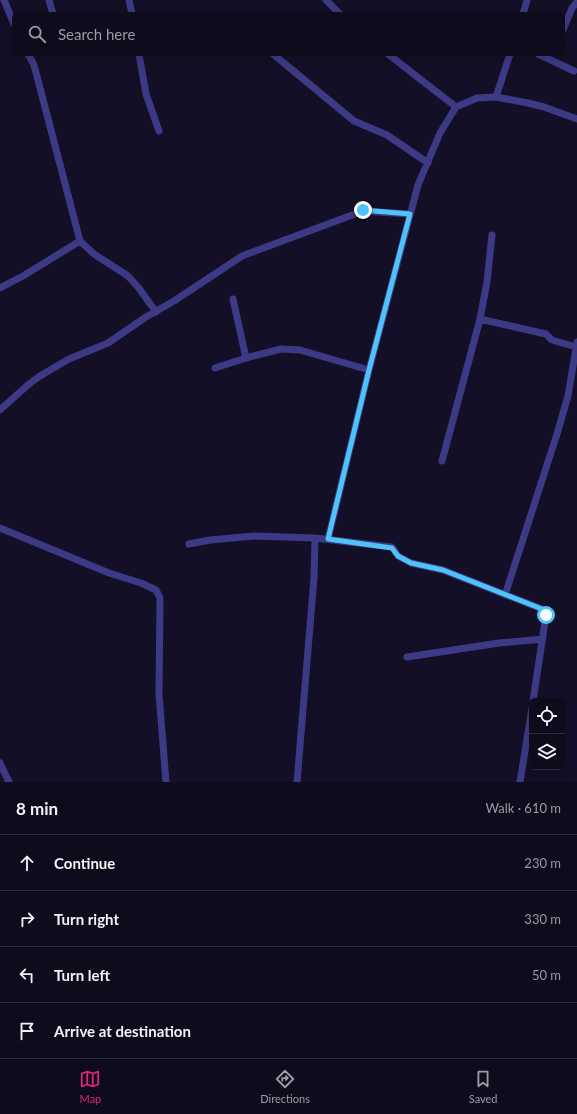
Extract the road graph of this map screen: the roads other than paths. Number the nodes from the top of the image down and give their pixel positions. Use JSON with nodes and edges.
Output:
{"nodes":[{"id":1,"x":4,"y":0,"type":"edge"},
{"id":2,"x":49,"y":0,"type":"edge"},
{"id":3,"x":129,"y":0,"type":"edge"},
{"id":4,"x":326,"y":0,"type":"edge"},
{"id":5,"x":527,"y":0,"type":"edge"},
{"id":6,"x":577,"y":2,"type":"edge"},
{"id":7,"x":52,"y":12,"type":"edge"},
{"id":8,"x":132,"y":12,"type":"edge"},
{"id":9,"x":338,"y":12,"type":"edge"},
{"id":10,"x":524,"y":12,"type":"edge"},
{"id":11,"x":12,"y":19,"type":"edge"},
{"id":12,"x":565,"y":25,"type":"edge"},
{"id":13,"x":29,"y":56,"type":"edge"},
{"id":14,"x":139,"y":56,"type":"edge"},
{"id":15,"x":275,"y":56,"type":"edge"},
{"id":16,"x":391,"y":56,"type":"edge"},
{"id":17,"x":509,"y":56,"type":"edge"},
{"id":18,"x":554,"y":58,"type":"edge"},
{"id":19,"x":574,"y":71,"type":"dead end"},
{"id":20,"x":496,"y":97,"type":"junction"},
{"id":21,"x":456,"y":107,"type":"junction"},
{"id":22,"x":577,"y":119,"type":"edge"},
{"id":23,"x":159,"y":132,"type":"dead end"},
{"id":24,"x":428,"y":163,"type":"junction"},
{"id":25,"x":410,"y":214,"type":"junction"},
{"id":26,"x":492,"y":235,"type":"dead end"},
{"id":27,"x":80,"y":241,"type":"junction"},
{"id":28,"x":0,"y":288,"type":"edge"},
{"id":29,"x":233,"y":299,"type":"dead end"},
{"id":30,"x":156,"y":312,"type":"junction"},
{"id":31,"x":480,"y":319,"type":"junction"},
{"id":32,"x":576,"y":345,"type":"edge"},
{"id":33,"x":246,"y":358,"type":"junction"},
{"id":34,"x":215,"y":368,"type":"dead end"},
{"id":35,"x":369,"y":370,"type":"junction"},
{"id":36,"x":0,"y":410,"type":"edge"},
{"id":37,"x":442,"y":461,"type":"dead end"},
{"id":38,"x":0,"y":528,"type":"edge"},
{"id":39,"x":315,"y":538,"type":"junction"},
{"id":40,"x":328,"y":539,"type":"junction"},
{"id":41,"x":189,"y":544,"type":"dead end"},
{"id":42,"x":505,"y":595,"type":"junction"},
{"id":43,"x":542,"y":638,"type":"junction"},
{"id":44,"x":407,"y":657,"type":"dead end"},
{"id":45,"x":533,"y":698,"type":"edge"},
{"id":46,"x":529,"y":726,"type":"edge"},
{"id":47,"x":0,"y":763,"type":"edge"},
{"id":48,"x":9,"y":782,"type":"edge"},
{"id":49,"x":166,"y":782,"type":"edge"},
{"id":50,"x":297,"y":782,"type":"edge"},
{"id":51,"x":520,"y":782,"type":"edge"}],
"edges":[{"from":1,"to":11,"type":"street"},
{"from":2,"to":7,"type":"street"},
{"from":3,"to":8,"type":"street"},
{"from":4,"to":9,"type":"street"},
{"from":5,"to":10,"type":"street"},
{"from":6,"to":12,"type":"street"},
{"from":13,"to":27,"type":"street"},
{"from":14,"to":23,"type":"street"},
{"from":15,"to":24,"type":"street"},
{"from":16,"to":21,"type":"street"},
{"from":17,"to":20,"type":"street"},
{"from":18,"to":19,"type":"street"},
{"from":20,"to":21,"type":"street"},
{"from":20,"to":22,"type":"street"},
{"from":21,"to":24,"type":"street"},
{"from":24,"to":25,"type":"street"},
{"from":25,"to":30,"type":"street"},
{"from":25,"to":35,"type":"street"},
{"from":26,"to":31,"type":"street"},
{"from":27,"to":28,"type":"street"},
{"from":27,"to":30,"type":"street"},
{"from":29,"to":33,"type":"street"},
{"from":30,"to":36,"type":"street"},
{"from":31,"to":32,"type":"street"},
{"from":31,"to":37,"type":"street"},
{"from":32,"to":42,"type":"street"},
{"from":33,"to":34,"type":"street"},
{"from":33,"to":35,"type":"street"},
{"from":35,"to":40,"type":"street"},
{"from":38,"to":49,"type":"street"},
{"from":39,"to":40,"type":"street"},
{"from":39,"to":41,"type":"street"},
{"from":39,"to":50,"type":"street"},
{"from":40,"to":42,"type":"street"},
{"from":42,"to":43,"type":"street"},
{"from":43,"to":44,"type":"street"},
{"from":43,"to":45,"type":"street"},
{"from":46,"to":51,"type":"street"},
{"from":47,"to":48,"type":"street"}]}
